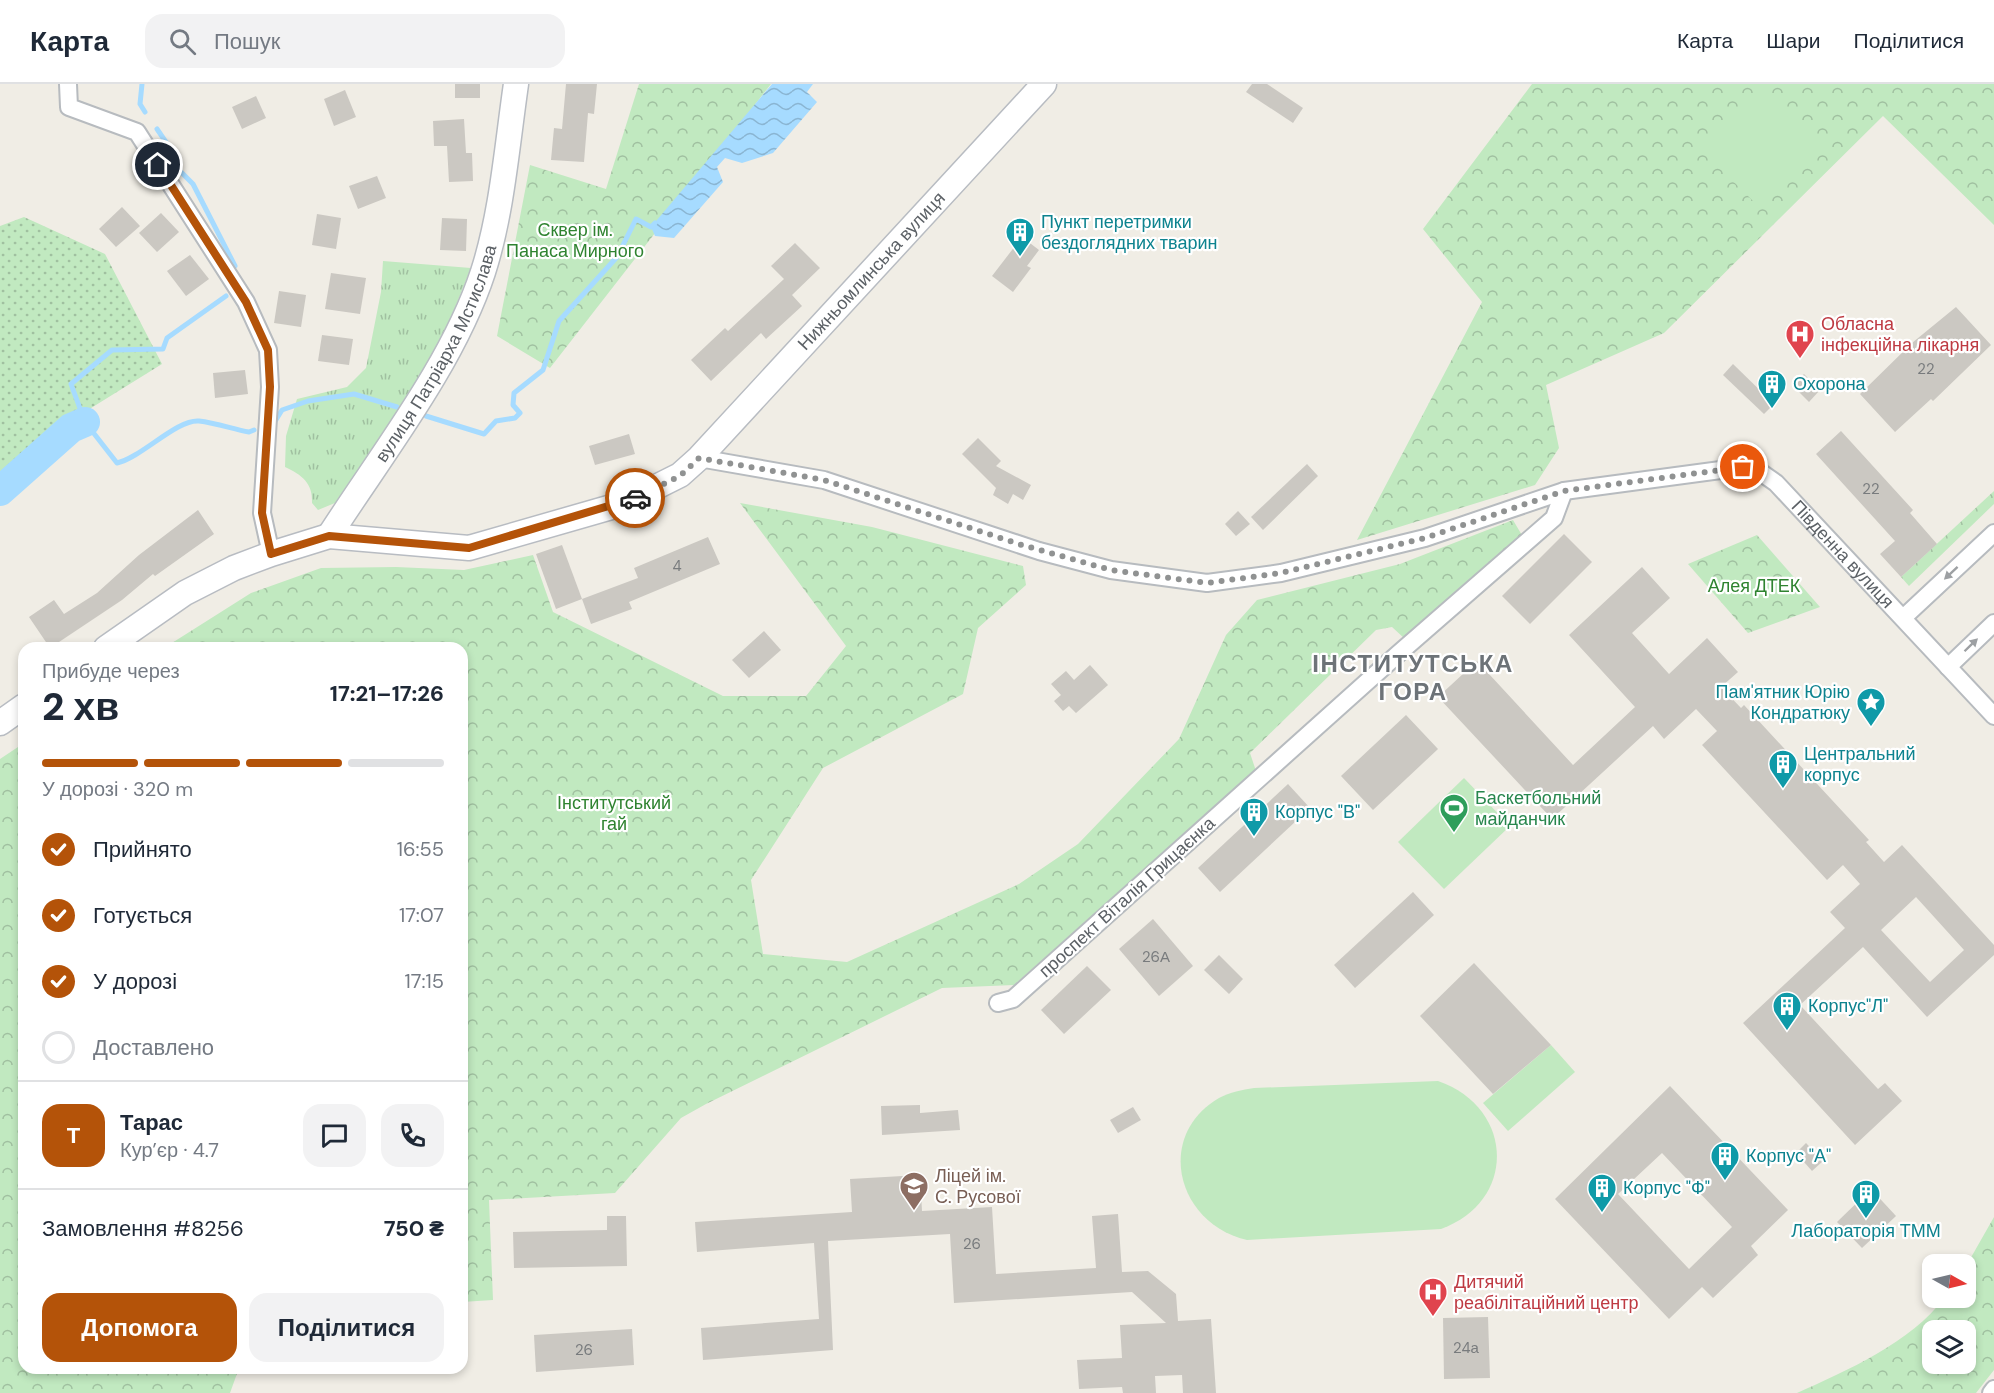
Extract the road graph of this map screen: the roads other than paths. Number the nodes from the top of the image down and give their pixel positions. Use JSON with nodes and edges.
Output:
{"nodes":[{"id":1,"x":68,"y":84,"type":"edge"},
{"id":2,"x":516,"y":84,"type":"edge"},
{"id":3,"x":1044,"y":84,"type":"edge"},
{"id":4,"x":699,"y":458,"type":"junction"},
{"id":5,"x":1564,"y":491,"type":"junction"},
{"id":6,"x":1994,"y":533,"type":"edge"},
{"id":7,"x":329,"y":536,"type":"junction"},
{"id":8,"x":271,"y":554,"type":"junction"},
{"id":9,"x":1902,"y":618,"type":"junction"},
{"id":10,"x":1994,"y":623,"type":"edge"},
{"id":11,"x":115,"y":642,"type":"edge"},
{"id":12,"x":1948,"y":667,"type":"junction"},
{"id":13,"x":18,"y":710,"type":"edge"},
{"id":14,"x":1994,"y":716,"type":"edge"},
{"id":15,"x":0,"y":723,"type":"edge"},
{"id":16,"x":998,"y":1003,"type":"dead end"},
{"id":17,"x":1994,"y":1389,"type":"edge"},
{"id":18,"x":1991,"y":1393,"type":"edge"}],
"edges":[{"from":1,"to":8,"type":"street"},
{"from":2,"to":7,"type":"main road","name":"вулиця Патріарха Мстислава"},
{"from":3,"to":4,"type":"main road","name":"Нижньомлинська вулиця"},
{"from":4,"to":5,"type":"street","name":"Південна вулиця"},
{"from":4,"to":7,"type":"main road"},
{"from":5,"to":9,"type":"street","name":"Південна вулиця"},
{"from":5,"to":16,"type":"street","name":"проспект Віталія Грицаєнка"},
{"from":6,"to":9,"type":"street","one_way":true},
{"from":7,"to":8,"type":"main road"},
{"from":8,"to":11,"type":"main road"},
{"from":9,"to":12,"type":"street"},
{"from":12,"to":10,"type":"street","one_way":true},
{"from":12,"to":14,"type":"street"},
{"from":13,"to":15,"type":"main road"},
{"from":17,"to":18,"type":"street"}]}
